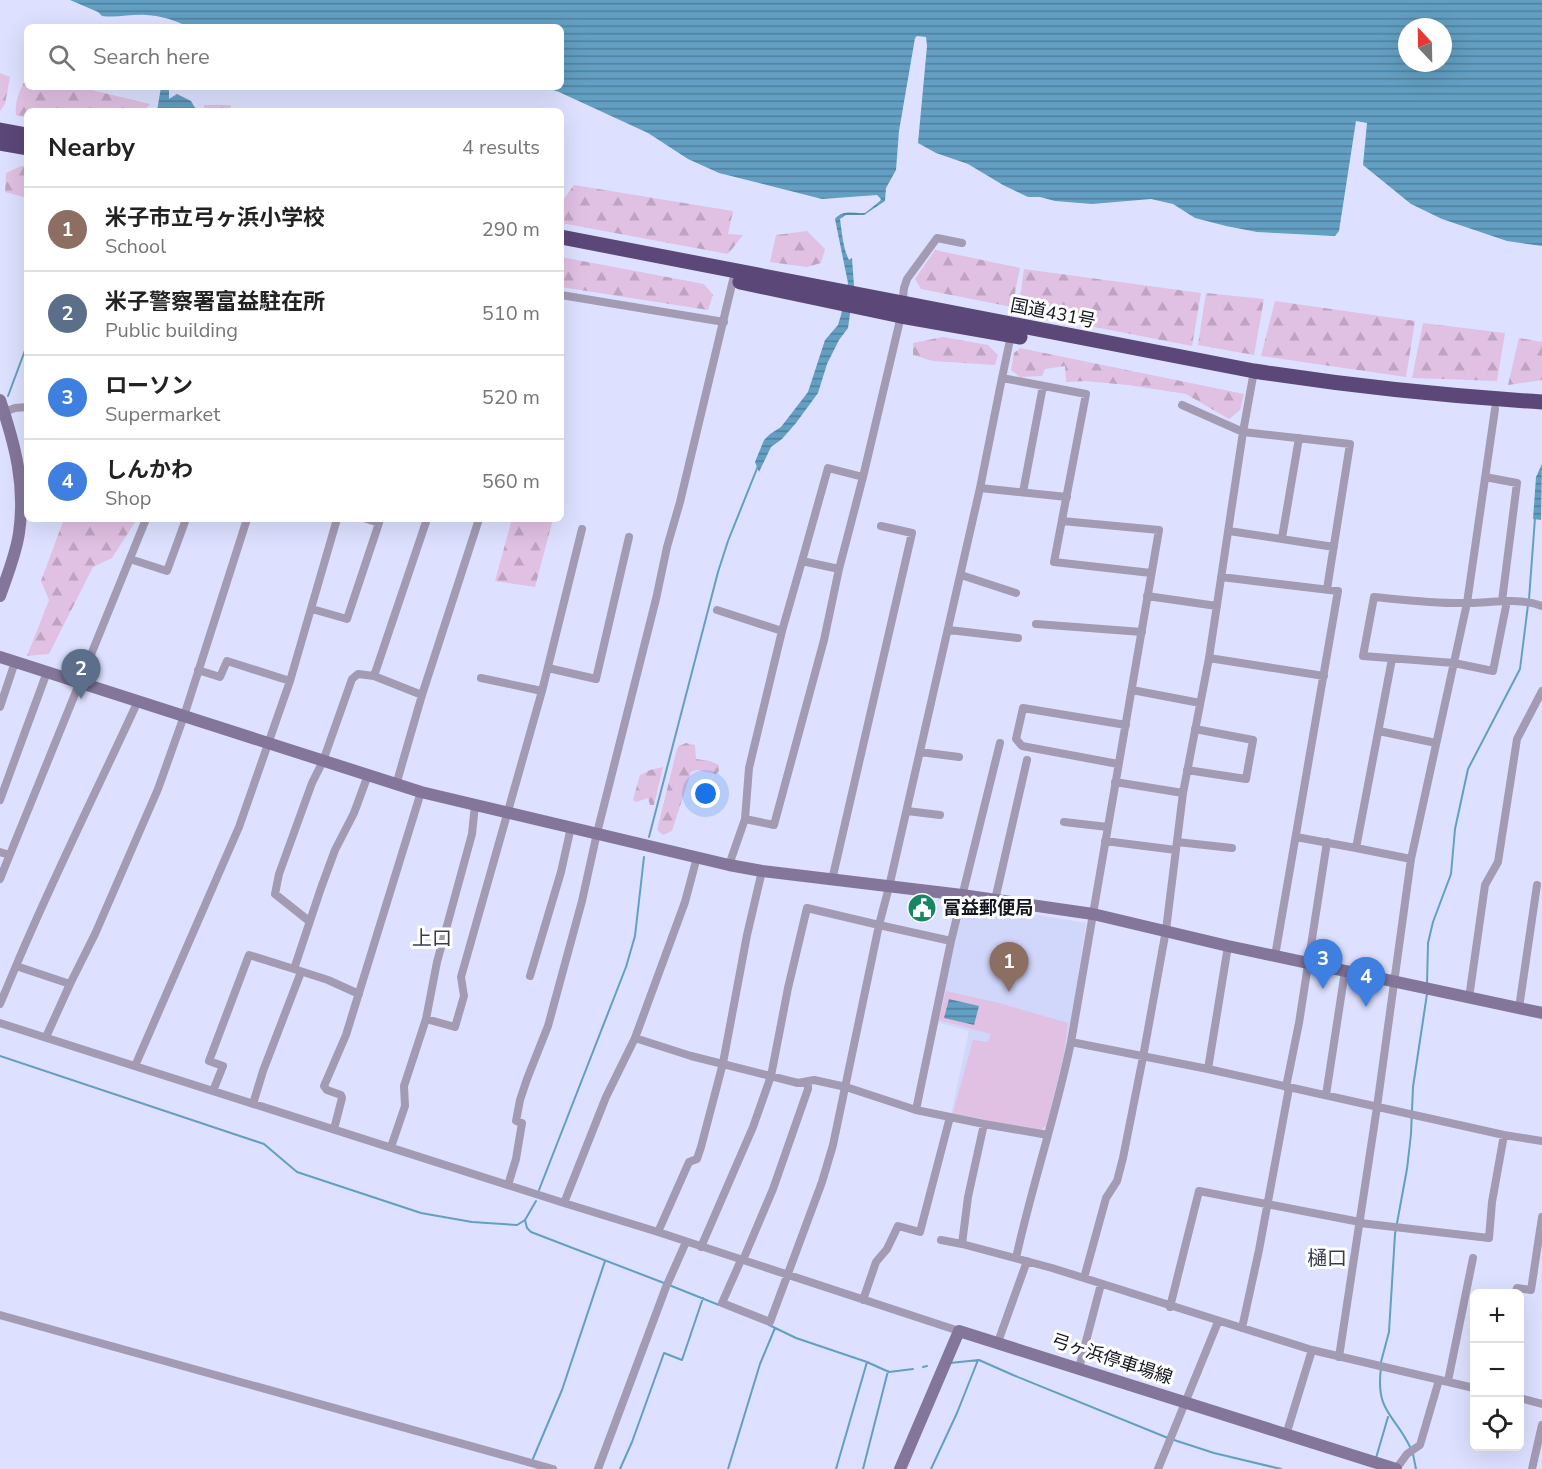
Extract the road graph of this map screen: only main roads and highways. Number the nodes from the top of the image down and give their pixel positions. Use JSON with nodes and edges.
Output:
{"nodes":[{"id":1,"x":1,"y":135,"type":"edge"},
{"id":2,"x":24,"y":135,"type":"edge"},
{"id":3,"x":24,"y":146,"type":"edge"},
{"id":4,"x":564,"y":238,"type":"edge"},
{"id":5,"x":564,"y":248,"type":"edge"},
{"id":6,"x":849,"y":299,"type":"junction"},
{"id":7,"x":902,"y":310,"type":"junction"},
{"id":8,"x":1253,"y":375,"type":"junction"},
{"id":9,"x":1542,"y":402,"type":"edge"},
{"id":10,"x":1542,"y":412,"type":"edge"}],
"edges":[{"from":1,"to":2,"type":"highway"},
{"from":1,"to":3,"type":"highway"},
{"from":4,"to":6,"type":"highway","name":"国道431号"},
{"from":5,"to":6,"type":"highway","name":"国道431号"},
{"from":6,"to":7,"type":"highway","name":"国道431号"},
{"from":7,"to":8,"type":"highway","name":"国道431号"},
{"from":7,"to":8,"type":"highway","name":"国道431号"},
{"from":8,"to":9,"type":"highway","name":"国道431号"},
{"from":8,"to":10,"type":"highway","name":"国道431号"}]}
